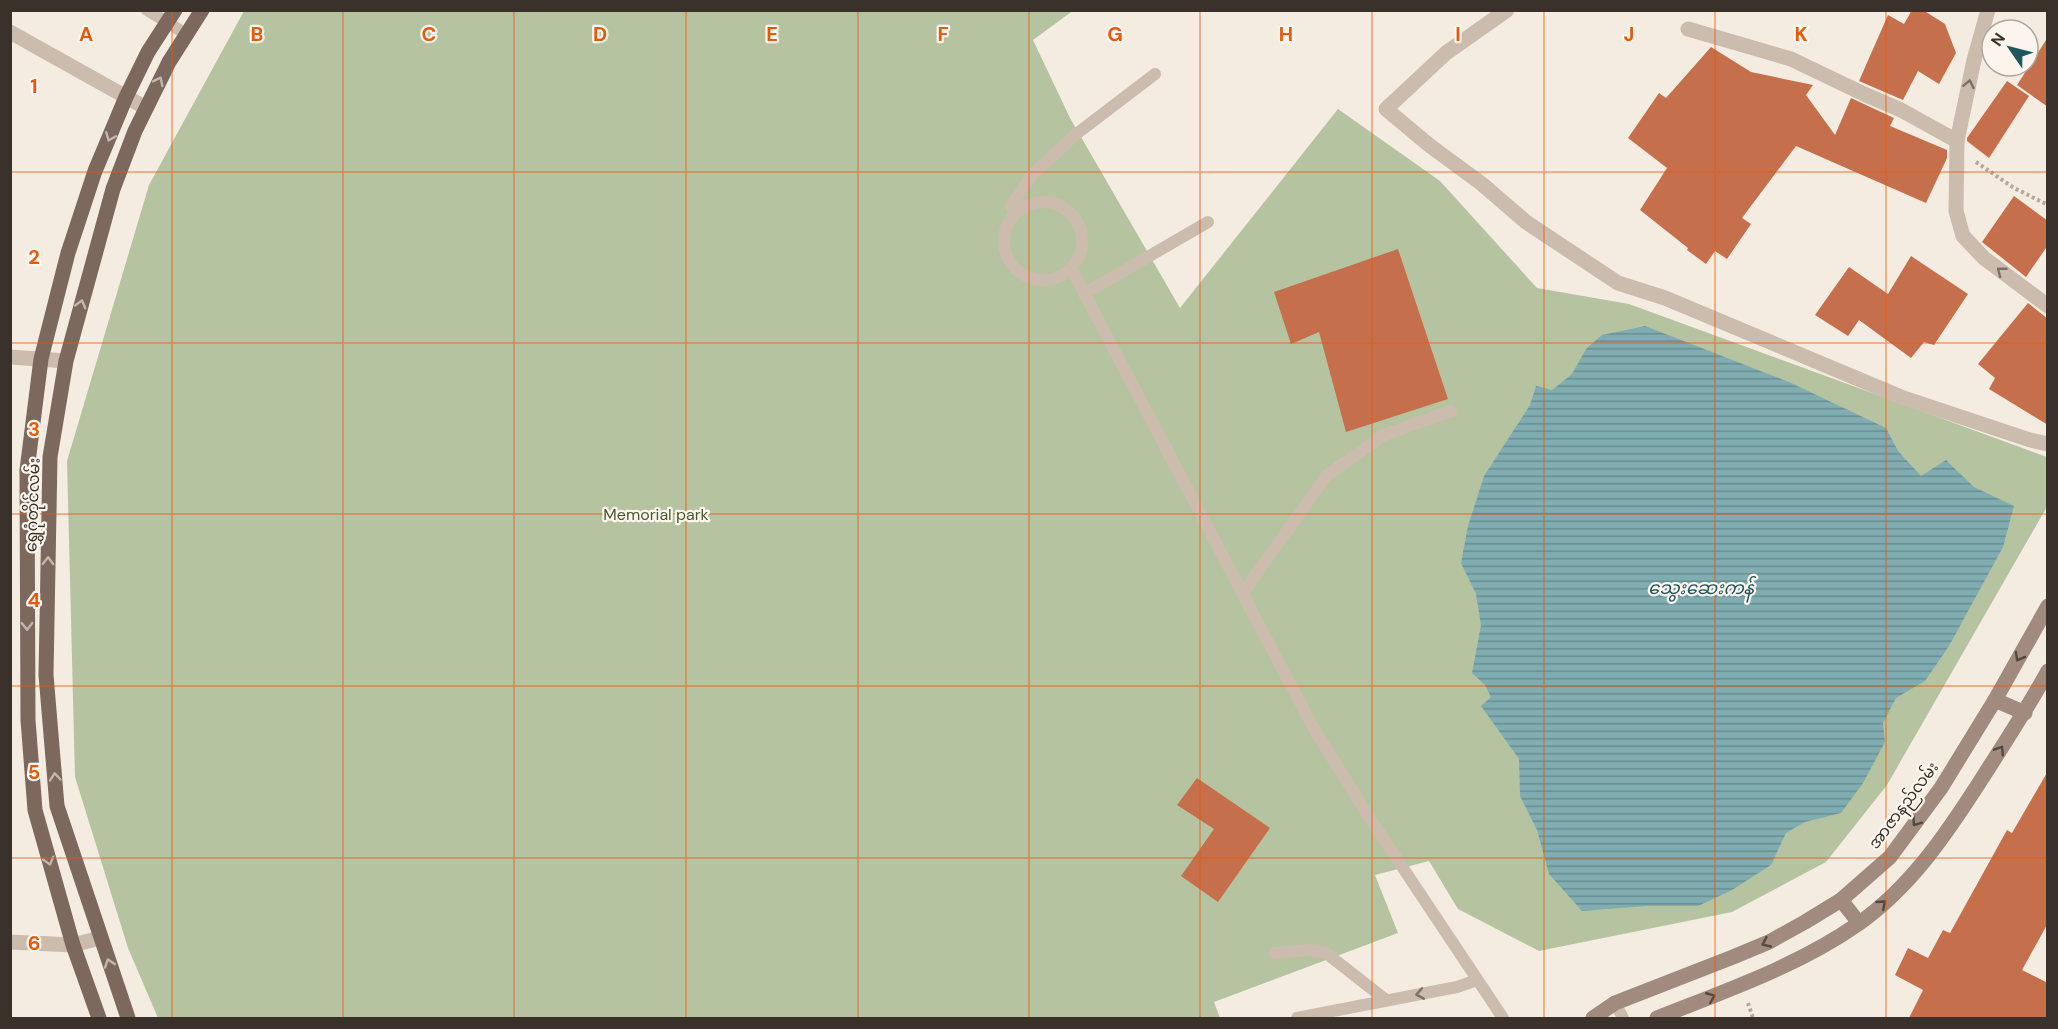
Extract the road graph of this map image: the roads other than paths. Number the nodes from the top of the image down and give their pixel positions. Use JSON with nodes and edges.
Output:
{"nodes":[{"id":1,"x":147,"y":10,"type":"edge"},
{"id":2,"x":202,"y":10,"type":"edge"},
{"id":3,"x":1507,"y":10,"type":"edge"},
{"id":4,"x":1988,"y":10,"type":"edge"},
{"id":5,"x":170,"y":16,"type":"edge"},
{"id":6,"x":1688,"y":29,"type":"dead end"},
{"id":7,"x":10,"y":32,"type":"edge"},
{"id":8,"x":186,"y":34,"type":"junction"},
{"id":9,"x":1155,"y":74,"type":"dead end"},
{"id":10,"x":126,"y":98,"type":"junction"},
{"id":11,"x":146,"y":108,"type":"junction"},
{"id":12,"x":1957,"y":141,"type":"junction"},
{"id":13,"x":1015,"y":214,"type":"junction"},
{"id":14,"x":1208,"y":222,"type":"dead end"},
{"id":15,"x":1071,"y":268,"type":"junction"},
{"id":16,"x":1084,"y":294,"type":"junction"},
{"id":17,"x":2048,"y":306,"type":"edge"},
{"id":18,"x":10,"y":357,"type":"edge"},
{"id":19,"x":41,"y":359,"type":"junction"},
{"id":20,"x":66,"y":361,"type":"junction"},
{"id":21,"x":1451,"y":411,"type":"dead end"},
{"id":22,"x":2048,"y":444,"type":"edge"},
{"id":23,"x":1242,"y":594,"type":"junction"},
{"id":24,"x":2048,"y":606,"type":"edge"},
{"id":25,"x":2048,"y":671,"type":"edge"},
{"id":26,"x":1995,"y":700,"type":"junction"},
{"id":27,"x":2025,"y":713,"type":"junction"},
{"id":28,"x":1841,"y":900,"type":"junction"},
{"id":29,"x":1859,"y":923,"type":"junction"},
{"id":30,"x":100,"y":938,"type":"junction"},
{"id":31,"x":10,"y":942,"type":"edge"},
{"id":32,"x":73,"y":945,"type":"junction"},
{"id":33,"x":1275,"y":953,"type":"dead end"},
{"id":34,"x":1477,"y":980,"type":"junction"},
{"id":35,"x":1386,"y":1000,"type":"junction"},
{"id":36,"x":1615,"y":1003,"type":"junction"},
{"id":37,"x":1498,"y":1017,"type":"edge"},
{"id":38,"x":99,"y":1018,"type":"edge"},
{"id":39,"x":128,"y":1018,"type":"edge"},
{"id":40,"x":1297,"y":1018,"type":"edge"},
{"id":41,"x":1593,"y":1018,"type":"edge"},
{"id":42,"x":1623,"y":1018,"type":"edge"},
{"id":43,"x":1657,"y":1018,"type":"edge"}],
"edges":[{"from":1,"to":5,"type":"lane"},
{"from":2,"to":8,"type":"main road","name":"ရွှေဂုံတိုင်လမ်း"},
{"from":3,"to":22,"type":"street"},
{"from":12,"to":4,"type":"street","one_way":true},
{"from":5,"to":8,"type":"lane"},
{"from":5,"to":10,"type":"main road","name":"ရွှေဂုံတိုင်လမ်း"},
{"from":6,"to":12,"type":"street"},
{"from":7,"to":10,"type":"street"},
{"from":11,"to":8,"type":"main road","name":"ရွှေဂုံတိုင်လမ်း","one_way":true},
{"from":9,"to":13,"type":"lane"},
{"from":10,"to":11,"type":"street"},
{"from":10,"to":19,"type":"main road","name":"ရွှေဂုံတိုင်လမ်း","one_way":true},
{"from":20,"to":11,"type":"main road","name":"ရွှေဂုံတိုင်လမ်း","one_way":true},
{"from":17,"to":12,"type":"street","one_way":true},
{"from":13,"to":15,"type":"lane"},
{"from":13,"to":15,"type":"lane"},
{"from":14,"to":16,"type":"lane"},
{"from":15,"to":16,"type":"lane"},
{"from":16,"to":23,"type":"lane"},
{"from":18,"to":19,"type":"street"},
{"from":19,"to":20,"type":"street"},
{"from":19,"to":32,"type":"main road","name":"ရွှေဂုံတိုင်လမ်း","one_way":true},
{"from":30,"to":20,"type":"main road","name":"ရွှေဂုံတိုင်လမ်း","one_way":true},
{"from":21,"to":23,"type":"lane"},
{"from":23,"to":34,"type":"lane"},
{"from":24,"to":26,"type":"main road","name":"အာဇာနည်လမ်း","one_way":true},
{"from":25,"to":27,"type":"main road"},
{"from":26,"to":27,"type":"main road"},
{"from":26,"to":28,"type":"main road","name":"အာဇာနည်လမ်း","one_way":true},
{"from":29,"to":27,"type":"main road","one_way":true},
{"from":28,"to":29,"type":"main road"},
{"from":28,"to":36,"type":"main road","name":"အာဇာနည်လမ်း","one_way":true},
{"from":43,"to":29,"type":"main road","one_way":true},
{"from":30,"to":32,"type":"street"},
{"from":39,"to":30,"type":"main road","name":"ရွှေဂုံတိုင်လမ်း","one_way":true},
{"from":31,"to":32,"type":"street"},
{"from":32,"to":38,"type":"main road","name":"ရွှေဂုံတိုင်လမ်း"},
{"from":33,"to":35,"type":"lane"},
{"from":34,"to":35,"type":"lane","one_way":true},
{"from":34,"to":37,"type":"lane"},
{"from":35,"to":40,"type":"lane"},
{"from":36,"to":41,"type":"main road","name":"အာဇာနည်လမ်း"},
{"from":36,"to":42,"type":"lane"}]}
